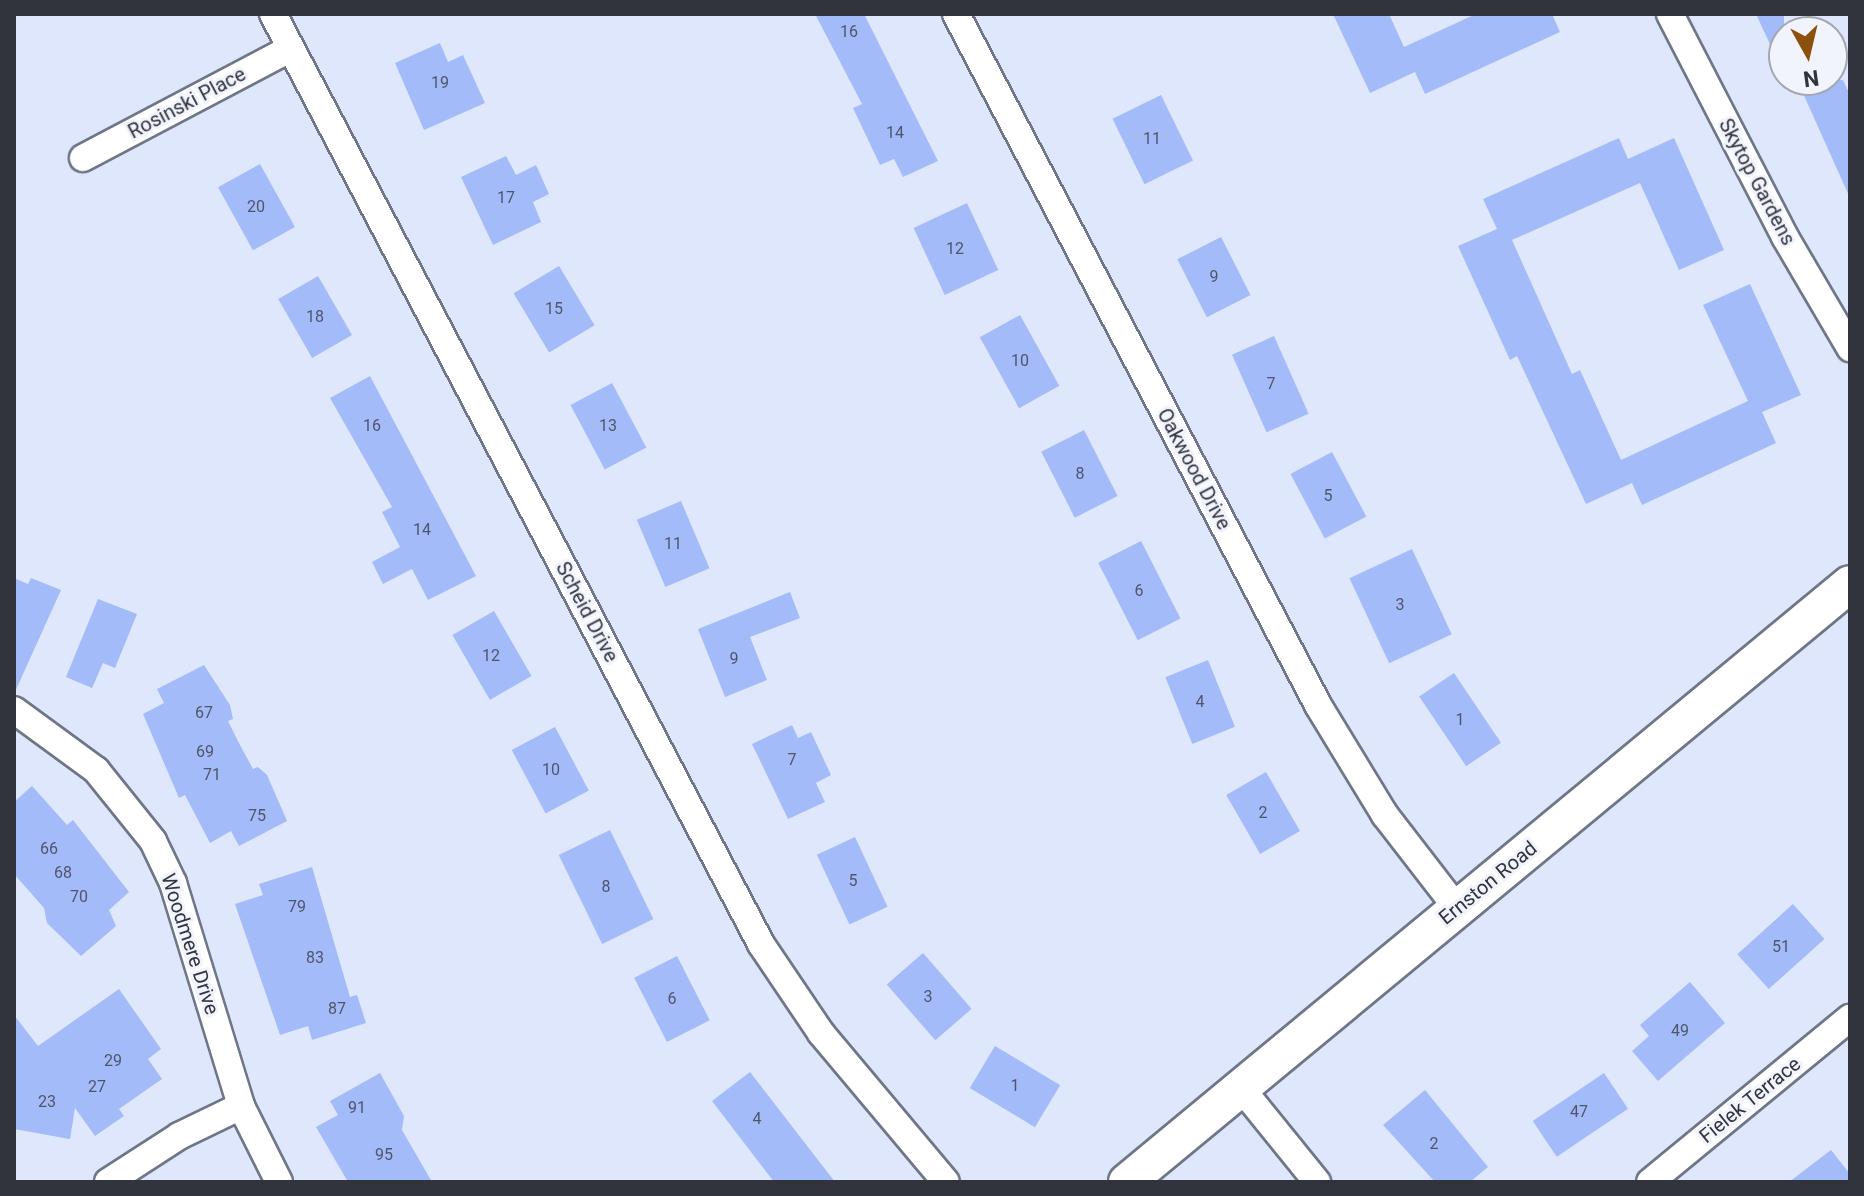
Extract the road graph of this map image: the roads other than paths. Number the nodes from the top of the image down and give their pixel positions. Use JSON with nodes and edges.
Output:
{"nodes":[{"id":1,"x":273,"y":14,"type":"edge"},
{"id":2,"x":956,"y":14,"type":"edge"},
{"id":3,"x":1670,"y":14,"type":"edge"},
{"id":4,"x":290,"y":49,"type":"junction"},
{"id":5,"x":83,"y":158,"type":"dead end"},
{"id":6,"x":1850,"y":348,"type":"edge"},
{"id":7,"x":1850,"y":584,"type":"edge"},
{"id":8,"x":14,"y":710,"type":"edge"},
{"id":9,"x":1457,"y":908,"type":"junction"},
{"id":10,"x":1850,"y":1018,"type":"edge"},
{"id":11,"x":1241,"y":1088,"type":"junction"},
{"id":12,"x":241,"y":1106,"type":"junction"},
{"id":13,"x":108,"y":1182,"type":"edge"},
{"id":14,"x":279,"y":1182,"type":"edge"},
{"id":15,"x":946,"y":1182,"type":"edge"},
{"id":16,"x":1127,"y":1182,"type":"edge"},
{"id":17,"x":1317,"y":1182,"type":"edge"},
{"id":18,"x":1650,"y":1182,"type":"edge"}],
"edges":[{"from":1,"to":4,"type":"street","name":"Scheid Drive"},
{"from":2,"to":9,"type":"street","name":"Oakwood Drive"},
{"from":3,"to":6,"type":"street","name":"Skytop Gardens"},
{"from":4,"to":5,"type":"street","name":"Rosinski Place"},
{"from":4,"to":15,"type":"street","name":"Scheid Drive"},
{"from":7,"to":9,"type":"street","name":"Ernston Road"},
{"from":8,"to":12,"type":"street","name":"Woodmere Drive"},
{"from":9,"to":11,"type":"street","name":"Ernston Road"},
{"from":10,"to":18,"type":"street","name":"Fielek Terrace"},
{"from":11,"to":16,"type":"street","name":"Ernston Road"},
{"from":11,"to":17,"type":"street"},
{"from":12,"to":13,"type":"street"},
{"from":12,"to":14,"type":"street","name":"Woodmere Drive"}]}
